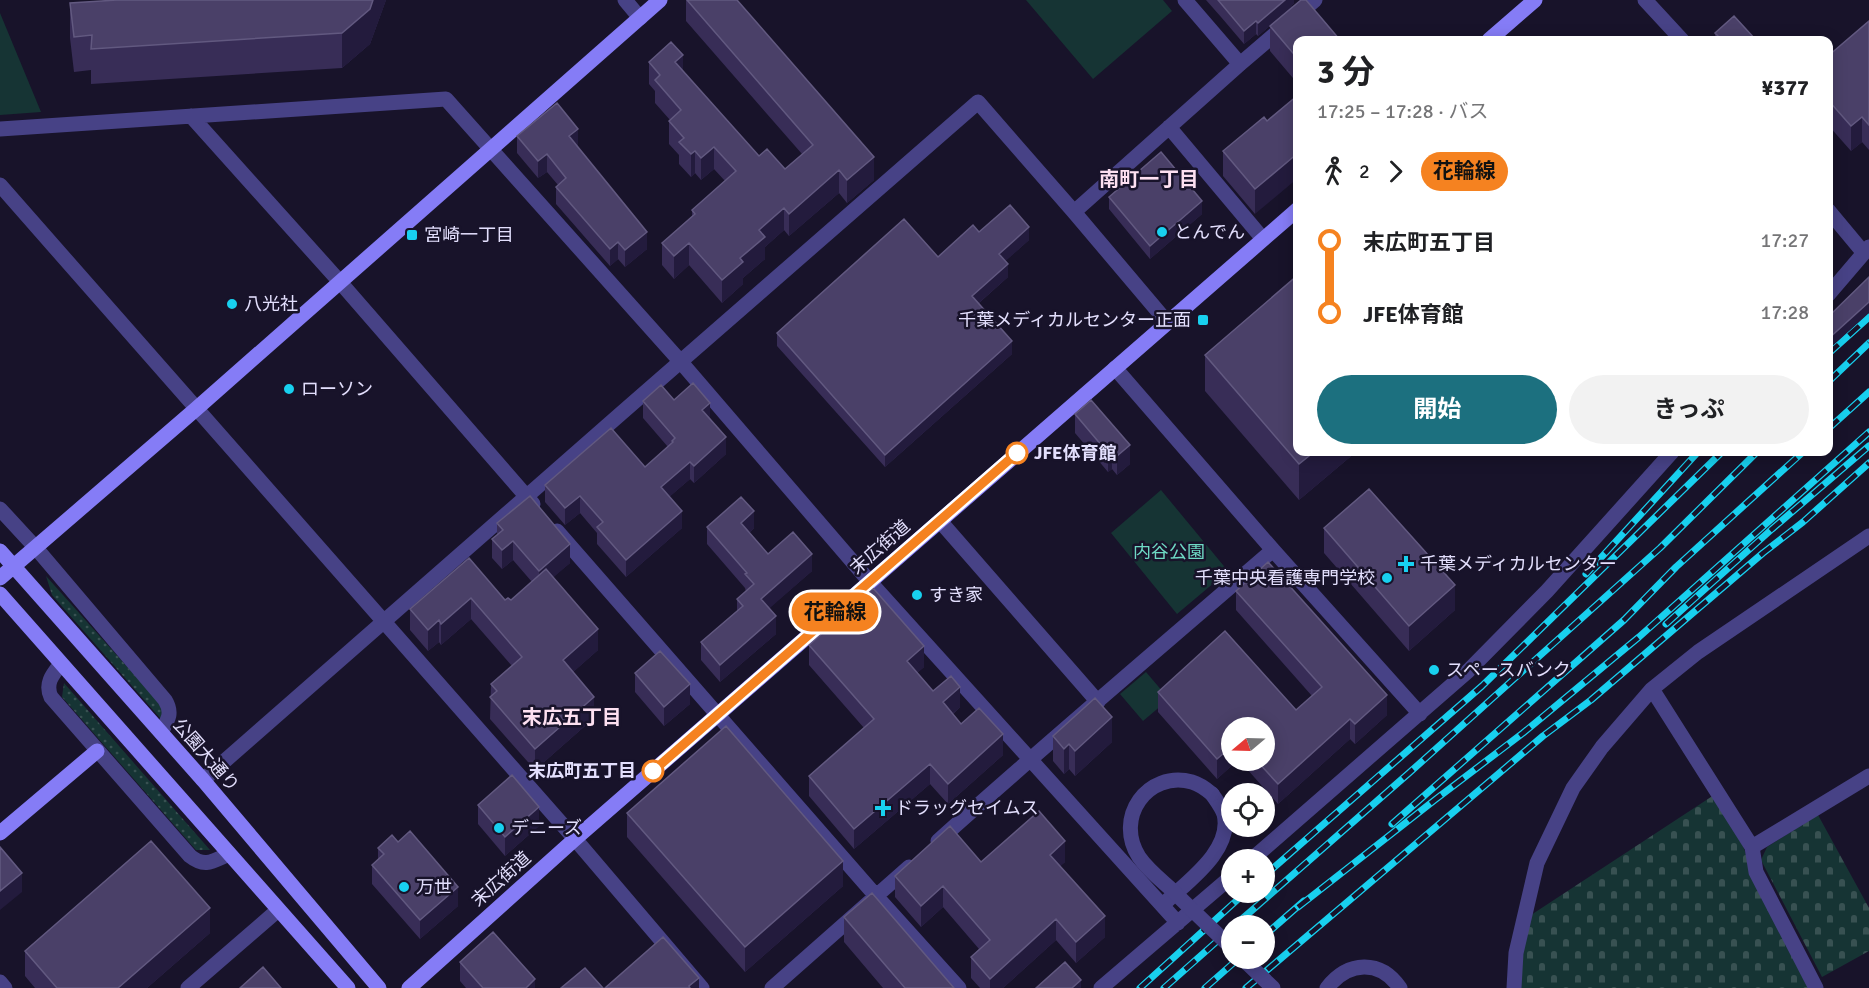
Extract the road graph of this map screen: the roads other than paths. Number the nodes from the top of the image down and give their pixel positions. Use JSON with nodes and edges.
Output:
{"nodes":[{"id":1,"x":625,"y":0,"type":"edge"},
{"id":2,"x":660,"y":0,"type":"edge"},
{"id":3,"x":1185,"y":0,"type":"edge"},
{"id":4,"x":1535,"y":0,"type":"edge"},
{"id":5,"x":1645,"y":0,"type":"edge"},
{"id":6,"x":1315,"y":4,"type":"edge"},
{"id":7,"x":640,"y":18,"type":"junction"},
{"id":8,"x":1494,"y":36,"type":"edge"},
{"id":9,"x":1678,"y":36,"type":"edge"},
{"id":10,"x":1240,"y":64,"type":"junction"},
{"id":11,"x":191,"y":116,"type":"junction"},
{"id":12,"x":1169,"y":128,"type":"junction"},
{"id":13,"x":0,"y":129,"type":"edge"},
{"id":14,"x":491,"y":149,"type":"junction"},
{"id":15,"x":0,"y":185,"type":"edge"},
{"id":16,"x":1074,"y":212,"type":"junction"},
{"id":17,"x":1293,"y":213,"type":"edge"},
{"id":18,"x":1833,"y":215,"type":"edge"},
{"id":19,"x":1263,"y":239,"type":"junction"},
{"id":20,"x":1866,"y":250,"type":"edge"},
{"id":21,"x":340,"y":282,"type":"junction"},
{"id":22,"x":1833,"y":289,"type":"edge"},
{"id":23,"x":1167,"y":322,"type":"junction"},
{"id":24,"x":680,"y":361,"type":"junction"},
{"id":25,"x":1115,"y":368,"type":"junction"},
{"id":26,"x":196,"y":409,"type":"junction"},
{"id":27,"x":1668,"y":456,"type":"edge"},
{"id":28,"x":527,"y":497,"type":"junction"},
{"id":29,"x":0,"y":509,"type":"edge"},
{"id":30,"x":940,"y":521,"type":"junction"},
{"id":31,"x":1869,"y":536,"type":"edge"},
{"id":32,"x":36,"y":548,"type":"junction"},
{"id":33,"x":1273,"y":550,"type":"junction"},
{"id":34,"x":0,"y":551,"type":"edge"},
{"id":35,"x":14,"y":566,"type":"junction"},
{"id":36,"x":0,"y":578,"type":"edge"},
{"id":37,"x":870,"y":582,"type":"junction"},
{"id":38,"x":0,"y":594,"type":"edge"},
{"id":39,"x":385,"y":622,"type":"junction"},
{"id":40,"x":60,"y":665,"type":"junction"},
{"id":41,"x":1652,"y":689,"type":"junction"},
{"id":42,"x":1098,"y":702,"type":"junction"},
{"id":43,"x":718,"y":714,"type":"junction"},
{"id":44,"x":1420,"y":714,"type":"junction"},
{"id":45,"x":161,"y":732,"type":"junction"},
{"id":46,"x":97,"y":751,"type":"junction"},
{"id":47,"x":1029,"y":759,"type":"junction"},
{"id":48,"x":1869,"y":776,"type":"edge"},
{"id":49,"x":203,"y":780,"type":"junction"},
{"id":50,"x":0,"y":833,"type":"edge"},
{"id":51,"x":575,"y":839,"type":"junction"},
{"id":52,"x":1752,"y":847,"type":"junction"},
{"id":53,"x":1264,"y":849,"type":"edge"},
{"id":54,"x":229,"y":854,"type":"junction"},
{"id":55,"x":1221,"y":886,"type":"edge"},
{"id":56,"x":1175,"y":893,"type":"edge"},
{"id":57,"x":1175,"y":893,"type":"edge"},
{"id":58,"x":1175,"y":893,"type":"edge"},
{"id":59,"x":1175,"y":893,"type":"edge"},
{"id":60,"x":876,"y":896,"type":"junction"},
{"id":61,"x":1162,"y":906,"type":"junction"},
{"id":62,"x":278,"y":910,"type":"junction"},
{"id":63,"x":1178,"y":923,"type":"junction"},
{"id":64,"x":1221,"y":938,"type":"edge"},
{"id":65,"x":1253,"y":969,"type":"edge"},
{"id":66,"x":0,"y":982,"type":"edge"},
{"id":67,"x":413,"y":987,"type":"edge"},
{"id":68,"x":5,"y":988,"type":"edge"},
{"id":69,"x":188,"y":988,"type":"edge"},
{"id":70,"x":348,"y":988,"type":"edge"},
{"id":71,"x":379,"y":988,"type":"edge"},
{"id":72,"x":702,"y":988,"type":"edge"},
{"id":73,"x":772,"y":988,"type":"edge"},
{"id":74,"x":959,"y":988,"type":"edge"},
{"id":75,"x":1101,"y":988,"type":"edge"},
{"id":76,"x":1273,"y":988,"type":"edge"},
{"id":77,"x":1327,"y":988,"type":"edge"},
{"id":78,"x":1400,"y":988,"type":"edge"},
{"id":79,"x":1514,"y":988,"type":"edge"},
{"id":80,"x":1816,"y":988,"type":"edge"}],
"edges":[{"from":1,"to":7,"type":"street"},
{"from":2,"to":7,"type":"street"},
{"from":3,"to":10,"type":"street"},
{"from":4,"to":8,"type":"street"},
{"from":5,"to":9,"type":"street"},
{"from":6,"to":10,"type":"street"},
{"from":7,"to":14,"type":"street"},
{"from":10,"to":12,"type":"street"},
{"from":11,"to":13,"type":"street"},
{"from":11,"to":14,"type":"street"},
{"from":11,"to":21,"type":"street"},
{"from":12,"to":16,"type":"street"},
{"from":12,"to":19,"type":"street"},
{"from":14,"to":21,"type":"street"},
{"from":14,"to":24,"type":"street"},
{"from":15,"to":26,"type":"street"},
{"from":16,"to":23,"type":"street"},
{"from":16,"to":24,"type":"street"},
{"from":17,"to":19,"type":"street","name":"末広街道"},
{"from":18,"to":20,"type":"street"},
{"from":19,"to":23,"type":"street","name":"末広街道"},
{"from":20,"to":22,"type":"street"},
{"from":21,"to":26,"type":"street"},
{"from":21,"to":28,"type":"street"},
{"from":23,"to":25,"type":"street","name":"末広街道"},
{"from":24,"to":28,"type":"street"},
{"from":24,"to":37,"type":"street"},
{"from":25,"to":30,"type":"street","name":"末広街道"},
{"from":25,"to":33,"type":"street"},
{"from":26,"to":32,"type":"street"},
{"from":26,"to":39,"type":"street"},
{"from":27,"to":44,"type":"street"},
{"from":28,"to":39,"type":"street"},
{"from":28,"to":43,"type":"street"},
{"from":29,"to":32,"type":"street"},
{"from":30,"to":37,"type":"street","name":"末広街道"},
{"from":30,"to":42,"type":"street"},
{"from":31,"to":41,"type":"street"},
{"from":32,"to":35,"type":"street"},
{"from":32,"to":45,"type":"street"},
{"from":33,"to":42,"type":"street"},
{"from":33,"to":44,"type":"street"},
{"from":34,"to":35,"type":"street","name":"公園大通り"},
{"from":35,"to":36,"type":"street"},
{"from":35,"to":45,"type":"street","name":"公園大通り"},
{"from":37,"to":43,"type":"street","name":"末広街道"},
{"from":37,"to":47,"type":"street"},
{"from":38,"to":40,"type":"street"},
{"from":39,"to":49,"type":"street"},
{"from":39,"to":51,"type":"street"},
{"from":40,"to":46,"type":"street"},
{"from":40,"to":54,"type":"street"},
{"from":41,"to":52,"type":"street"},
{"from":41,"to":79,"type":"street"},
{"from":42,"to":47,"type":"street"},
{"from":43,"to":51,"type":"street","name":"末広街道"},
{"from":43,"to":60,"type":"street"},
{"from":44,"to":53,"type":"street"},
{"from":45,"to":49,"type":"street","name":"公園大通り"},
{"from":46,"to":50,"type":"street"},
{"from":46,"to":54,"type":"street"},
{"from":47,"to":60,"type":"street"},
{"from":47,"to":61,"type":"street"},
{"from":48,"to":52,"type":"street"},
{"from":49,"to":71,"type":"street","name":"公園大通り"},
{"from":51,"to":67,"type":"street","name":"末広街道"},
{"from":51,"to":72,"type":"street"},
{"from":52,"to":80,"type":"street"},
{"from":54,"to":62,"type":"street"},
{"from":55,"to":63,"type":"street"},
{"from":56,"to":61,"type":"street","bridge":true},
{"from":57,"to":58,"type":"street","bridge":true},
{"from":59,"to":64,"type":"street","bridge":true},
{"from":60,"to":73,"type":"street"},
{"from":60,"to":74,"type":"street"},
{"from":61,"to":63,"type":"street"},
{"from":62,"to":69,"type":"street"},
{"from":62,"to":70,"type":"street"},
{"from":63,"to":75,"type":"street"},
{"from":65,"to":76,"type":"street","bridge":true},
{"from":66,"to":68,"type":"street"},
{"from":77,"to":78,"type":"street"}]}
